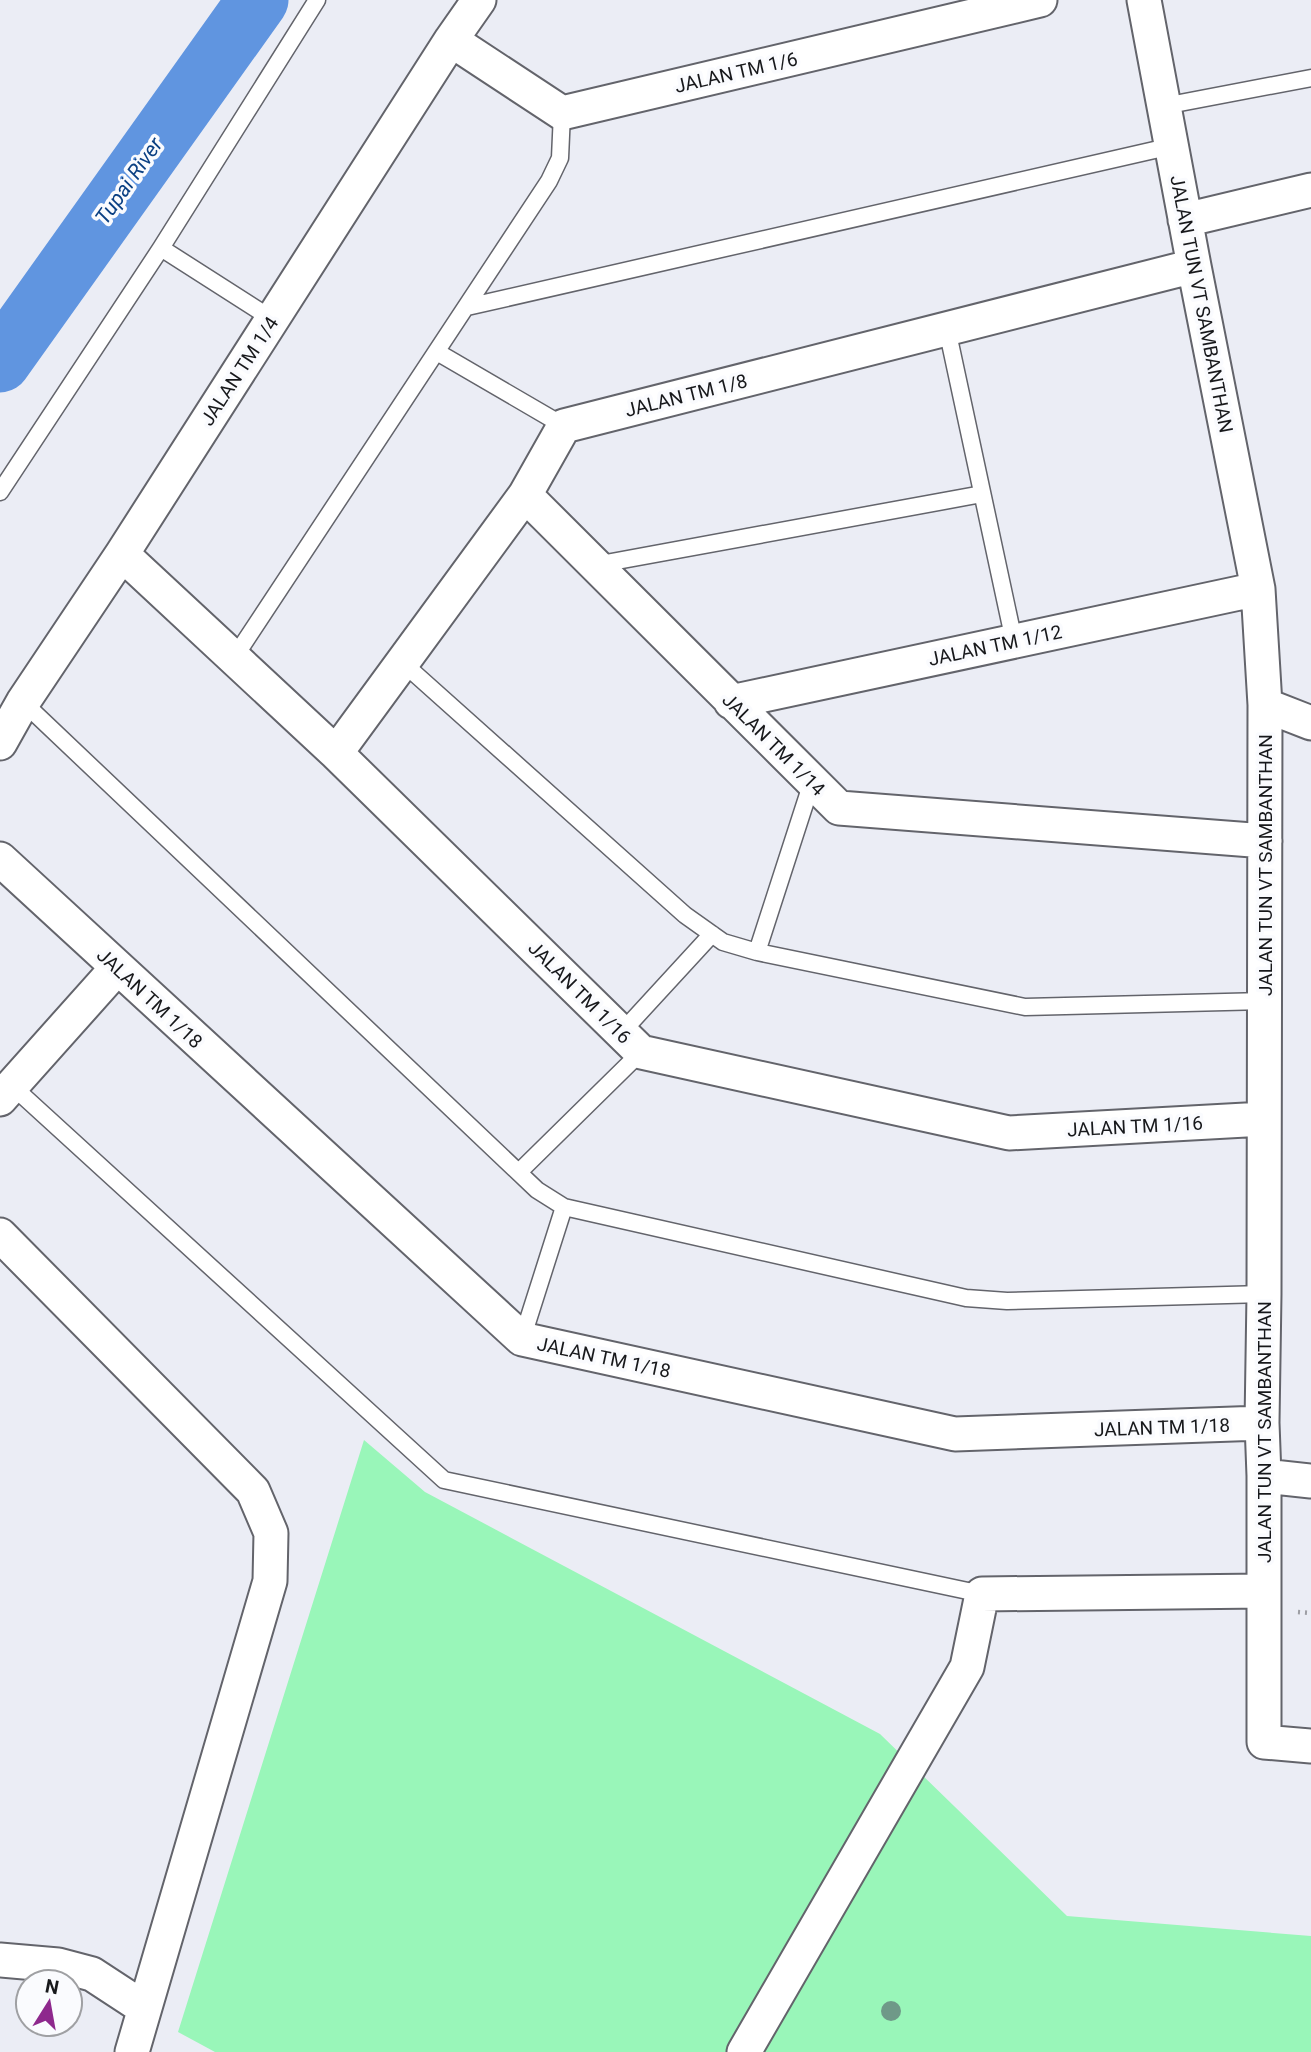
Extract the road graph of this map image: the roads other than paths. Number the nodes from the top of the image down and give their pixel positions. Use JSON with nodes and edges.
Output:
{"nodes":[{"id":1,"x":317,"y":0,"type":"edge"},
{"id":2,"x":479,"y":0,"type":"edge"},
{"id":3,"x":1040,"y":0,"type":"edge"},
{"id":4,"x":1144,"y":0,"type":"edge"},
{"id":5,"x":451,"y":40,"type":"junction"},
{"id":6,"x":1311,"y":78,"type":"edge"},
{"id":7,"x":1164,"y":106,"type":"junction"},
{"id":8,"x":562,"y":113,"type":"junction"},
{"id":9,"x":1172,"y":146,"type":"junction"},
{"id":10,"x":1311,"y":191,"type":"edge"},
{"id":11,"x":1185,"y":220,"type":"junction"},
{"id":12,"x":161,"y":248,"type":"junction"},
{"id":13,"x":1194,"y":266,"type":"junction"},
{"id":14,"x":467,"y":307,"type":"junction"},
{"id":15,"x":272,"y":319,"type":"junction"},
{"id":16,"x":947,"y":329,"type":"junction"},
{"id":17,"x":437,"y":352,"type":"junction"},
{"id":18,"x":564,"y":426,"type":"junction"},
{"id":19,"x":0,"y":492,"type":"edge"},
{"id":20,"x":982,"y":494,"type":"junction"},
{"id":21,"x":525,"y":495,"type":"junction"},
{"id":22,"x":122,"y":554,"type":"junction"},
{"id":23,"x":595,"y":565,"type":"junction"},
{"id":24,"x":1258,"y":589,"type":"junction"},
{"id":25,"x":1014,"y":641,"type":"junction"},
{"id":26,"x":234,"y":658,"type":"junction"},
{"id":27,"x":403,"y":663,"type":"junction"},
{"id":28,"x":23,"y":702,"type":"junction"},
{"id":29,"x":732,"y":702,"type":"junction"},
{"id":30,"x":1265,"y":705,"type":"junction"},
{"id":31,"x":1311,"y":723,"type":"edge"},
{"id":32,"x":0,"y":743,"type":"edge"},
{"id":33,"x":336,"y":753,"type":"junction"},
{"id":34,"x":812,"y":782,"type":"junction"},
{"id":35,"x":1265,"y":841,"type":"junction"},
{"id":36,"x":0,"y":859,"type":"edge"},
{"id":37,"x":712,"y":934,"type":"junction"},
{"id":38,"x":757,"y":952,"type":"junction"},
{"id":39,"x":117,"y":968,"type":"junction"},
{"id":40,"x":1265,"y":1001,"type":"junction"},
{"id":41,"x":631,"y":1042,"type":"junction"},
{"id":42,"x":4,"y":1086,"type":"edge"},
{"id":43,"x":1264,"y":1119,"type":"junction"},
{"id":44,"x":519,"y":1172,"type":"junction"},
{"id":45,"x":564,"y":1207,"type":"junction"},
{"id":46,"x":0,"y":1235,"type":"edge"},
{"id":47,"x":1264,"y":1294,"type":"junction"},
{"id":48,"x":522,"y":1339,"type":"junction"},
{"id":49,"x":1262,"y":1423,"type":"junction"},
{"id":50,"x":1264,"y":1476,"type":"junction"},
{"id":51,"x":1311,"y":1481,"type":"edge"},
{"id":52,"x":1264,"y":1591,"type":"junction"},
{"id":53,"x":982,"y":1594,"type":"junction"},
{"id":54,"x":1311,"y":1746,"type":"edge"},
{"id":55,"x":0,"y":1960,"type":"edge"},
{"id":56,"x":144,"y":2008,"type":"junction"},
{"id":57,"x":132,"y":2052,"type":"edge"},
{"id":58,"x":744,"y":2052,"type":"edge"}],
"edges":[{"from":1,"to":12,"type":"lane"},
{"from":2,"to":5,"type":"street","name":"JALAN TM 1/4"},
{"from":3,"to":8,"type":"street","name":"JALAN TM 1/6"},
{"from":4,"to":7,"type":"street","name":"JALAN TUN VT SAMBANTHAN"},
{"from":5,"to":8,"type":"street"},
{"from":5,"to":15,"type":"street","name":"JALAN TM 1/4"},
{"from":6,"to":7,"type":"lane"},
{"from":7,"to":9,"type":"street","name":"JALAN TUN VT SAMBANTHAN"},
{"from":8,"to":14,"type":"lane"},
{"from":9,"to":11,"type":"street","name":"JALAN TUN VT SAMBANTHAN"},
{"from":9,"to":14,"type":"lane"},
{"from":10,"to":11,"type":"street"},
{"from":11,"to":13,"type":"street","name":"JALAN TUN VT SAMBANTHAN"},
{"from":12,"to":15,"type":"lane"},
{"from":12,"to":19,"type":"lane"},
{"from":13,"to":16,"type":"street","name":"JALAN TM 1/8"},
{"from":13,"to":24,"type":"street","name":"JALAN TUN VT SAMBANTHAN"},
{"from":14,"to":17,"type":"lane"},
{"from":15,"to":22,"type":"street","name":"JALAN TM 1/4"},
{"from":16,"to":18,"type":"street","name":"JALAN TM 1/8"},
{"from":16,"to":20,"type":"lane"},
{"from":17,"to":18,"type":"lane"},
{"from":17,"to":26,"type":"lane"},
{"from":18,"to":21,"type":"street"},
{"from":20,"to":23,"type":"lane"},
{"from":20,"to":25,"type":"lane"},
{"from":21,"to":23,"type":"street","name":"JALAN TM 1/14"},
{"from":21,"to":27,"type":"street"},
{"from":22,"to":26,"type":"street","name":"JALAN TM 1/16"},
{"from":22,"to":28,"type":"street","name":"JALAN TM 1/4"},
{"from":23,"to":29,"type":"street","name":"JALAN TM 1/14"},
{"from":24,"to":25,"type":"street","name":"JALAN TM 1/12"},
{"from":24,"to":30,"type":"street","name":"JALAN TUN VT SAMBANTHAN"},
{"from":25,"to":29,"type":"street","name":"JALAN TM 1/12"},
{"from":26,"to":33,"type":"street","name":"JALAN TM 1/16"},
{"from":27,"to":33,"type":"street"},
{"from":27,"to":37,"type":"lane"},
{"from":28,"to":32,"type":"street","name":"JALAN TM 1/4"},
{"from":28,"to":44,"type":"lane"},
{"from":29,"to":34,"type":"street","name":"JALAN TM 1/14"},
{"from":30,"to":31,"type":"street"},
{"from":30,"to":35,"type":"street","name":"JALAN TUN VT SAMBANTHAN"},
{"from":33,"to":41,"type":"street","name":"JALAN TM 1/16"},
{"from":34,"to":35,"type":"street","name":"JALAN TM 1/14"},
{"from":34,"to":38,"type":"lane"},
{"from":35,"to":40,"type":"street","name":"JALAN TUN VT SAMBANTHAN"},
{"from":36,"to":39,"type":"street","name":"JALAN TM 1/18"},
{"from":37,"to":38,"type":"lane"},
{"from":37,"to":41,"type":"lane"},
{"from":38,"to":40,"type":"lane"},
{"from":39,"to":42,"type":"street"},
{"from":39,"to":48,"type":"street","name":"JALAN TM 1/18"},
{"from":40,"to":43,"type":"street","name":"JALAN TUN VT SAMBANTHAN"},
{"from":41,"to":43,"type":"street","name":"JALAN TM 1/16"},
{"from":41,"to":44,"type":"lane"},
{"from":42,"to":53,"type":"lane"},
{"from":43,"to":47,"type":"street","name":"JALAN TUN VT SAMBANTHAN"},
{"from":44,"to":45,"type":"lane"},
{"from":45,"to":47,"type":"lane"},
{"from":45,"to":48,"type":"lane"},
{"from":46,"to":56,"type":"street"},
{"from":47,"to":49,"type":"street","name":"JALAN TUN VT SAMBANTHAN"},
{"from":48,"to":49,"type":"street","name":"JALAN TM 1/18"},
{"from":49,"to":50,"type":"street","name":"JALAN TUN VT SAMBANTHAN"},
{"from":50,"to":51,"type":"street"},
{"from":50,"to":52,"type":"street","name":"JALAN TUN VT SAMBANTHAN"},
{"from":52,"to":53,"type":"street"},
{"from":52,"to":54,"type":"street","name":"JALAN TUN VT SAMBANTHAN"},
{"from":53,"to":58,"type":"street"},
{"from":55,"to":56,"type":"street"},
{"from":56,"to":57,"type":"street"}]}
